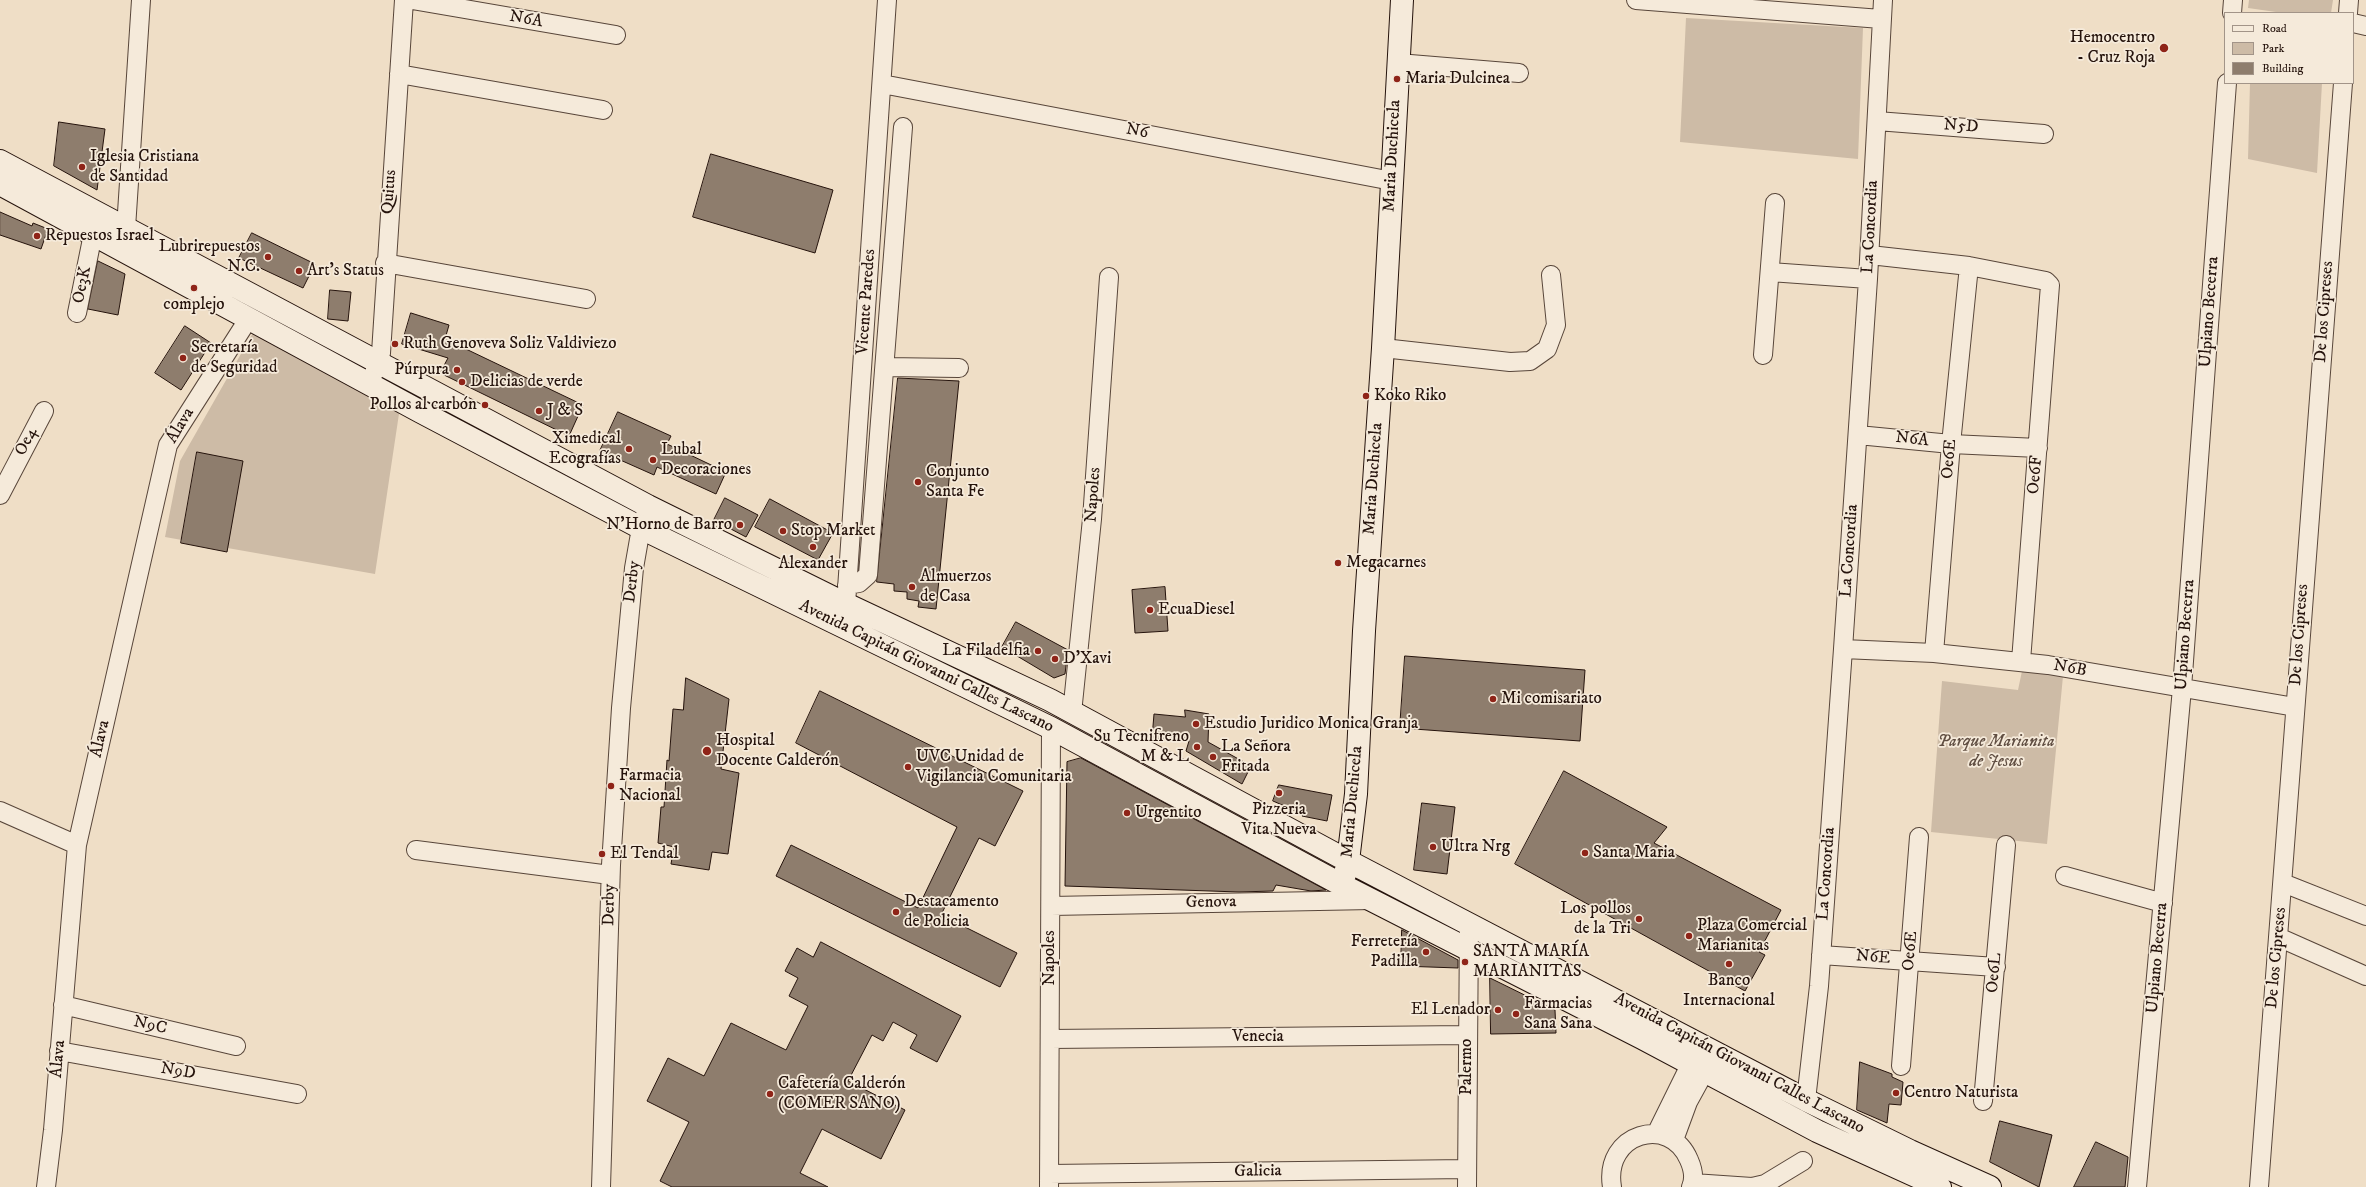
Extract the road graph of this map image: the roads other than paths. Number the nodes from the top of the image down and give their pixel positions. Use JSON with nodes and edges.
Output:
{"nodes":[{"id":1,"x":141,"y":0,"type":"edge"},
{"id":2,"x":404,"y":0,"type":"edge"},
{"id":3,"x":412,"y":0,"type":"edge"},
{"id":4,"x":886,"y":0,"type":"edge"},
{"id":5,"x":1402,"y":0,"type":"edge"},
{"id":6,"x":1636,"y":0,"type":"edge"},
{"id":7,"x":1883,"y":0,"type":"edge"},
{"id":8,"x":2233,"y":0,"type":"edge"},
{"id":9,"x":2349,"y":0,"type":"edge"},
{"id":10,"x":2232,"y":12,"type":"edge"},
{"id":11,"x":2348,"y":12,"type":"edge"},
{"id":12,"x":1881,"y":19,"type":"junction"},
{"id":13,"x":2354,"y":23,"type":"edge"},
{"id":14,"x":2366,"y":26,"type":"edge"},
{"id":15,"x":616,"y":35,"type":"dead end"},
{"id":16,"x":1398,"y":63,"type":"junction"},
{"id":17,"x":1519,"y":73,"type":"dead end"},
{"id":18,"x":398,"y":74,"type":"junction"},
{"id":19,"x":882,"y":84,"type":"junction"},
{"id":20,"x":2227,"y":84,"type":"edge"},
{"id":21,"x":2343,"y":84,"type":"edge"},
{"id":22,"x":603,"y":110,"type":"dead end"},
{"id":23,"x":1877,"y":121,"type":"junction"},
{"id":24,"x":903,"y":127,"type":"dead end"},
{"id":25,"x":2044,"y":134,"type":"dead end"},
{"id":26,"x":0,"y":161,"type":"edge"},
{"id":27,"x":1392,"y":181,"type":"junction"},
{"id":28,"x":0,"y":184,"type":"edge"},
{"id":29,"x":1775,"y":203,"type":"dead end"},
{"id":30,"x":126,"y":228,"type":"junction"},
{"id":31,"x":93,"y":234,"type":"junction"},
{"id":32,"x":1870,"y":255,"type":"junction"},
{"id":33,"x":385,"y":263,"type":"junction"},
{"id":34,"x":1969,"y":266,"type":"junction"},
{"id":35,"x":1770,"y":272,"type":"junction"},
{"id":36,"x":1551,"y":274,"type":"dead end"},
{"id":37,"x":1109,"y":277,"type":"dead end"},
{"id":38,"x":1868,"y":279,"type":"junction"},
{"id":39,"x":586,"y":299,"type":"dead end"},
{"id":40,"x":77,"y":313,"type":"dead end"},
{"id":41,"x":249,"y":318,"type":"junction"},
{"id":42,"x":1383,"y":348,"type":"junction"},
{"id":43,"x":1763,"y":355,"type":"dead end"},
{"id":44,"x":378,"y":362,"type":"junction"},
{"id":45,"x":885,"y":367,"type":"junction"},
{"id":46,"x":959,"y":368,"type":"dead end"},
{"id":47,"x":371,"y":383,"type":"junction"},
{"id":48,"x":44,"y":411,"type":"dead end"},
{"id":49,"x":1858,"y":435,"type":"junction"},
{"id":50,"x":1951,"y":444,"type":"junction"},
{"id":51,"x":2038,"y":448,"type":"junction"},
{"id":52,"x":0,"y":495,"type":"edge"},
{"id":53,"x":648,"y":506,"type":"junction"},
{"id":54,"x":641,"y":528,"type":"junction"},
{"id":55,"x":846,"y":594,"type":"junction"},
{"id":56,"x":1843,"y":650,"type":"junction"},
{"id":57,"x":1934,"y":653,"type":"junction"},
{"id":58,"x":2021,"y":661,"type":"junction"},
{"id":59,"x":2182,"y":688,"type":"junction"},
{"id":60,"x":2295,"y":707,"type":"junction"},
{"id":61,"x":1072,"y":713,"type":"junction"},
{"id":62,"x":1051,"y":728,"type":"junction"},
{"id":63,"x":0,"y":811,"type":"edge"},
{"id":64,"x":1919,"y":837,"type":"dead end"},
{"id":65,"x":77,"y":845,"type":"junction"},
{"id":66,"x":2006,"y":845,"type":"dead end"},
{"id":67,"x":416,"y":850,"type":"dead end"},
{"id":68,"x":1348,"y":862,"type":"junction"},
{"id":69,"x":610,"y":875,"type":"junction"},
{"id":70,"x":2065,"y":876,"type":"dead end"},
{"id":71,"x":2283,"y":883,"type":"junction"},
{"id":72,"x":1342,"y":885,"type":"junction"},
{"id":73,"x":1372,"y":900,"type":"junction"},
{"id":74,"x":2163,"y":902,"type":"junction"},
{"id":75,"x":1050,"y":906,"type":"junction"},
{"id":76,"x":2366,"y":916,"type":"edge"},
{"id":77,"x":1469,"y":923,"type":"junction"},
{"id":78,"x":2278,"y":937,"type":"junction"},
{"id":79,"x":1469,"y":949,"type":"junction"},
{"id":80,"x":1821,"y":955,"type":"junction"},
{"id":81,"x":1910,"y":961,"type":"junction"},
{"id":82,"x":1996,"y":967,"type":"junction"},
{"id":83,"x":2366,"y":976,"type":"edge"},
{"id":84,"x":64,"y":1006,"type":"junction"},
{"id":85,"x":1467,"y":1035,"type":"junction"},
{"id":86,"x":1050,"y":1038,"type":"junction"},
{"id":87,"x":236,"y":1046,"type":"dead end"},
{"id":88,"x":60,"y":1051,"type":"junction"},
{"id":89,"x":1901,"y":1066,"type":"dead end"},
{"id":90,"x":1698,"y":1067,"type":"junction"},
{"id":91,"x":297,"y":1094,"type":"dead end"},
{"id":92,"x":1806,"y":1100,"type":"junction"},
{"id":93,"x":1983,"y":1101,"type":"dead end"},
{"id":94,"x":1656,"y":1134,"type":"junction"},
{"id":95,"x":1674,"y":1140,"type":"junction"},
{"id":96,"x":1803,"y":1161,"type":"dead end"},
{"id":97,"x":1468,"y":1169,"type":"junction"},
{"id":98,"x":1049,"y":1181,"type":"edge"},
{"id":99,"x":1692,"y":1185,"type":"edge"},
{"id":100,"x":46,"y":1187,"type":"edge"},
{"id":101,"x":601,"y":1187,"type":"edge"},
{"id":102,"x":1467,"y":1187,"type":"edge"},
{"id":103,"x":1612,"y":1187,"type":"edge"},
{"id":104,"x":1940,"y":1187,"type":"edge"},
{"id":105,"x":1990,"y":1187,"type":"edge"},
{"id":106,"x":2137,"y":1187,"type":"edge"},
{"id":107,"x":2259,"y":1187,"type":"edge"}],
"edges":[{"from":1,"to":30,"type":"street"},
{"from":2,"to":18,"type":"street","name":"Quitus"},
{"from":3,"to":15,"type":"street","name":"N6A"},
{"from":4,"to":19,"type":"street","name":"Vicente Paredes"},
{"from":5,"to":16,"type":"main road","name":"Maria Duchicela"},
{"from":6,"to":12,"type":"street"},
{"from":7,"to":12,"type":"street","name":"La Concordia"},
{"from":8,"to":10,"type":"street"},
{"from":9,"to":11,"type":"street"},
{"from":12,"to":23,"type":"street","name":"La Concordia"},
{"from":13,"to":14,"type":"street"},
{"from":16,"to":17,"type":"street"},
{"from":16,"to":27,"type":"main road","name":"Maria Duchicela"},
{"from":18,"to":22,"type":"street"},
{"from":18,"to":33,"type":"street","name":"Quitus"},
{"from":19,"to":27,"type":"street","name":"N6"},
{"from":19,"to":55,"type":"street","name":"Vicente Paredes"},
{"from":20,"to":59,"type":"street","name":"Ulpiano Becerra"},
{"from":21,"to":60,"type":"street","name":"De los Cipreses"},
{"from":23,"to":25,"type":"street","name":"N5D"},
{"from":23,"to":32,"type":"street","name":"La Concordia"},
{"from":24,"to":45,"type":"street"},
{"from":26,"to":30,"type":"main road","name":"Avenida Capitán Giovanni Calles Lascano"},
{"from":27,"to":42,"type":"main road","name":"Maria Duchicela"},
{"from":28,"to":31,"type":"main road","name":"Avenida Capitán Giovanni Calles Lascano"},
{"from":29,"to":35,"type":"street"},
{"from":30,"to":44,"type":"main road","name":"Avenida Capitán Giovanni Calles Lascano"},
{"from":31,"to":40,"type":"street","name":"Oe3K"},
{"from":31,"to":41,"type":"main road","name":"Avenida Capitán Giovanni Calles Lascano"},
{"from":32,"to":34,"type":"street"},
{"from":32,"to":38,"type":"street","name":"La Concordia"},
{"from":33,"to":39,"type":"street"},
{"from":33,"to":44,"type":"street","name":"Quitus"},
{"from":34,"to":50,"type":"street","name":"Oe6E"},
{"from":34,"to":51,"type":"street","name":"Oe6F"},
{"from":35,"to":38,"type":"street"},
{"from":35,"to":43,"type":"street"},
{"from":36,"to":42,"type":"street"},
{"from":37,"to":61,"type":"street","name":"Napoles"},
{"from":38,"to":49,"type":"street","name":"La Concordia"},
{"from":41,"to":47,"type":"main road","name":"Avenida Capitán Giovanni Calles Lascano"},
{"from":41,"to":65,"type":"street","name":"Álava"},
{"from":42,"to":68,"type":"main road","name":"Maria Duchicela"},
{"from":44,"to":47,"type":"street","name":"Quitus"},
{"from":44,"to":53,"type":"main road","name":"Avenida Capitán Giovanni Calles Lascano"},
{"from":45,"to":46,"type":"street"},
{"from":45,"to":55,"type":"street"},
{"from":47,"to":54,"type":"main road","name":"Avenida Capitán Giovanni Calles Lascano"},
{"from":48,"to":52,"type":"street","name":"Oe4"},
{"from":49,"to":50,"type":"street","name":"N6A"},
{"from":49,"to":56,"type":"street","name":"La Concordia"},
{"from":50,"to":51,"type":"street","name":"N6A"},
{"from":50,"to":57,"type":"street","name":"Oe6E"},
{"from":51,"to":58,"type":"street","name":"Oe6F"},
{"from":53,"to":54,"type":"street","name":"Derby"},
{"from":53,"to":55,"type":"main road","name":"Avenida Capitán Giovanni Calles Lascano"},
{"from":54,"to":62,"type":"main road","name":"Avenida Capitán Giovanni Calles Lascano"},
{"from":54,"to":69,"type":"street","name":"Derby"},
{"from":55,"to":61,"type":"main road","name":"Avenida Capitán Giovanni Calles Lascano"},
{"from":56,"to":57,"type":"street","name":"N6B"},
{"from":56,"to":80,"type":"street","name":"La Concordia"},
{"from":57,"to":58,"type":"street","name":"N6B"},
{"from":58,"to":59,"type":"street","name":"N6B"},
{"from":59,"to":60,"type":"street","name":"N6B"},
{"from":59,"to":74,"type":"street","name":"Ulpiano Becerra"},
{"from":60,"to":71,"type":"street","name":"De los Cipreses"},
{"from":61,"to":68,"type":"main road","name":"Avenida Capitán Giovanni Calles Lascano"},
{"from":62,"to":72,"type":"main road","name":"Avenida Capitán Giovanni Calles Lascano"},
{"from":62,"to":75,"type":"street","name":"Napoles"},
{"from":63,"to":65,"type":"street"},
{"from":64,"to":81,"type":"street","name":"Oe6E"},
{"from":65,"to":84,"type":"street","name":"Álava"},
{"from":66,"to":82,"type":"street","name":"Oe6L"},
{"from":67,"to":69,"type":"street"},
{"from":68,"to":72,"type":"main road","name":"Maria Duchicela"},
{"from":68,"to":77,"type":"main road","name":"Avenida Capitán Giovanni Calles Lascano"},
{"from":69,"to":101,"type":"street","name":"Derby"},
{"from":70,"to":74,"type":"street"},
{"from":71,"to":76,"type":"street"},
{"from":71,"to":78,"type":"street","name":"De los Cipreses"},
{"from":72,"to":73,"type":"main road","name":"Avenida Capitán Giovanni Calles Lascano"},
{"from":73,"to":75,"type":"street","name":"Genova"},
{"from":73,"to":79,"type":"main road","name":"Avenida Capitán Giovanni Calles Lascano"},
{"from":74,"to":106,"type":"street","name":"Ulpiano Becerra"},
{"from":75,"to":86,"type":"street","name":"Napoles"},
{"from":77,"to":79,"type":"street","name":"Palermo"},
{"from":77,"to":92,"type":"main road","name":"Avenida Capitán Giovanni Calles Lascano"},
{"from":78,"to":83,"type":"street"},
{"from":78,"to":107,"type":"street","name":"De los Cipreses"},
{"from":79,"to":85,"type":"street","name":"Palermo"},
{"from":79,"to":90,"type":"main road","name":"Avenida Capitán Giovanni Calles Lascano"},
{"from":80,"to":81,"type":"street","name":"N6E"},
{"from":80,"to":92,"type":"street","name":"La Concordia"},
{"from":81,"to":82,"type":"street","name":"N6E"},
{"from":81,"to":89,"type":"street","name":"Oe6E"},
{"from":82,"to":93,"type":"street","name":"Oe6L"},
{"from":84,"to":87,"type":"street","name":"N9C"},
{"from":84,"to":88,"type":"street","name":"Álava"},
{"from":85,"to":86,"type":"street","name":"Venecia"},
{"from":85,"to":97,"type":"street","name":"Palermo"},
{"from":86,"to":98,"type":"street","name":"Napoles"},
{"from":88,"to":91,"type":"street","name":"N9D"},
{"from":88,"to":100,"type":"street","name":"Álava"},
{"from":90,"to":94,"type":"street"},
{"from":90,"to":95,"type":"street"},
{"from":90,"to":104,"type":"main road","name":"Avenida Capitán Giovanni Calles Lascano"},
{"from":92,"to":105,"type":"main road","name":"Avenida Capitán Giovanni Calles Lascano"},
{"from":94,"to":95,"type":"street"},
{"from":94,"to":103,"type":"street"},
{"from":95,"to":99,"type":"street"},
{"from":96,"to":99,"type":"street"},
{"from":97,"to":98,"type":"street","name":"Galicia"},
{"from":97,"to":102,"type":"street","name":"Palermo"}]}
